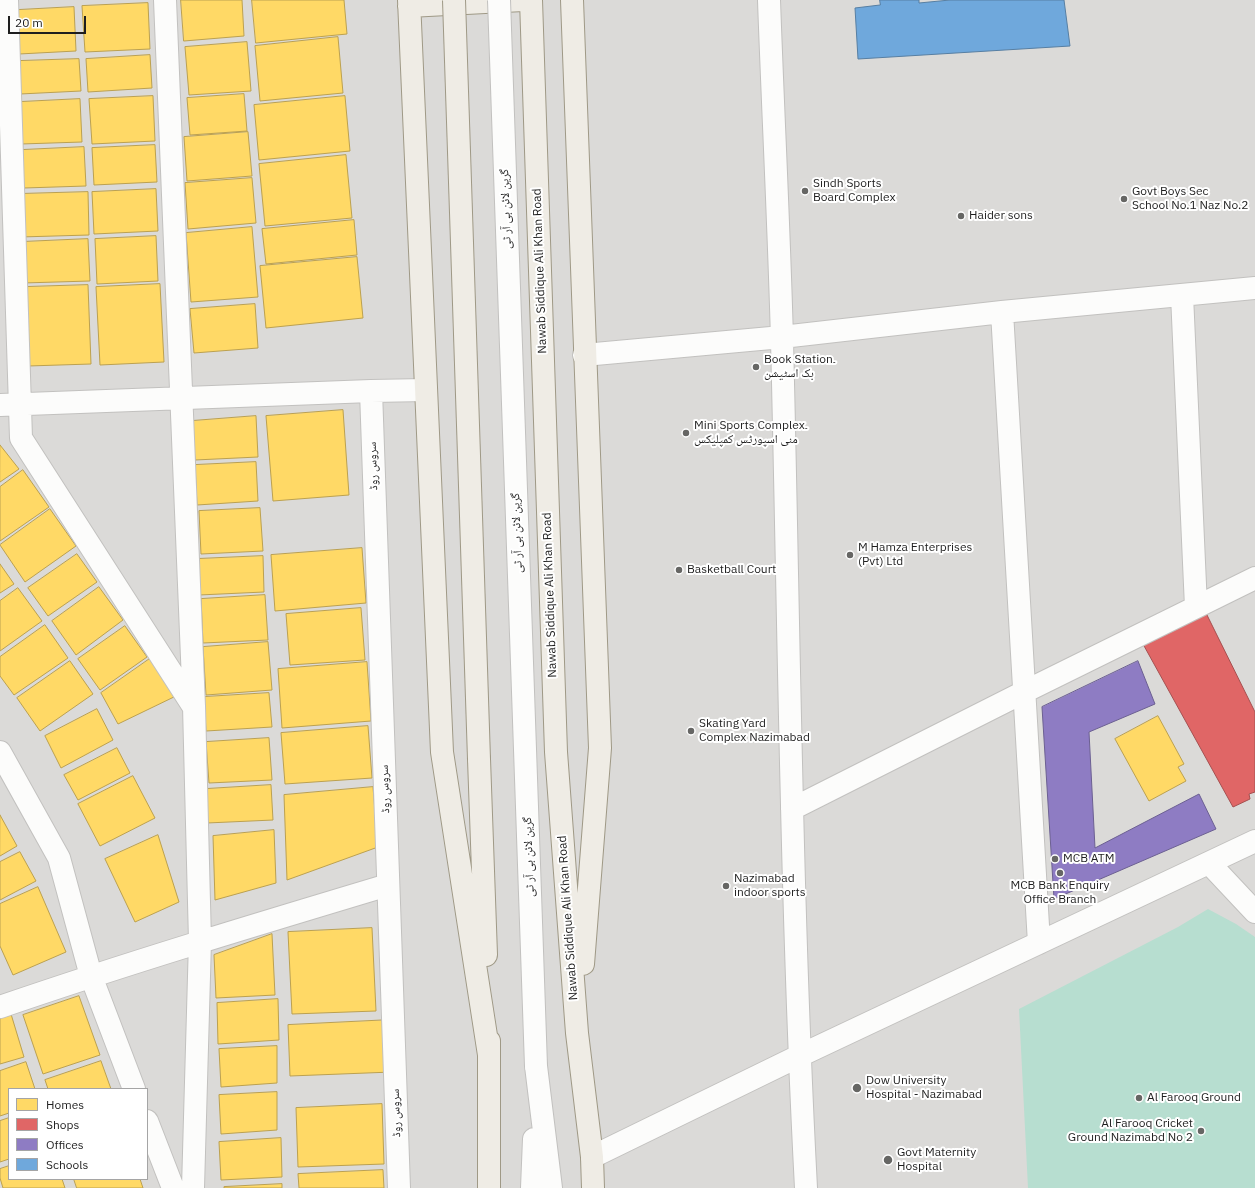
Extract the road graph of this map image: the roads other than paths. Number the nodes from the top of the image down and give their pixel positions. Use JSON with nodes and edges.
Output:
{"nodes":[{"id":1,"x":7,"y":0,"type":"edge"},
{"id":2,"x":165,"y":0,"type":"edge"},
{"id":3,"x":454,"y":0,"type":"edge"},
{"id":4,"x":499,"y":0,"type":"edge"},
{"id":5,"x":523,"y":0,"type":"edge"},
{"id":6,"x":531,"y":0,"type":"edge"},
{"id":7,"x":572,"y":0,"type":"edge"},
{"id":8,"x":769,"y":0,"type":"edge"},
{"id":9,"x":409,"y":3,"type":"edge"},
{"id":10,"x":1255,"y":288,"type":"edge"},
{"id":11,"x":1182,"y":295,"type":"junction"},
{"id":12,"x":1002,"y":312,"type":"junction"},
{"id":13,"x":782,"y":337,"type":"junction"},
{"id":14,"x":584,"y":355,"type":"junction"},
{"id":15,"x":426,"y":390,"type":"junction"},
{"id":16,"x":370,"y":391,"type":"junction"},
{"id":17,"x":182,"y":397,"type":"junction"},
{"id":18,"x":10,"y":404,"type":"edge"},
{"id":19,"x":1255,"y":578,"type":"edge"},
{"id":20,"x":1196,"y":607,"type":"junction"},
{"id":21,"x":1024,"y":692,"type":"junction"},
{"id":22,"x":194,"y":706,"type":"junction"},
{"id":23,"x":0,"y":752,"type":"edge"},
{"id":24,"x":792,"y":809,"type":"junction"},
{"id":25,"x":1255,"y":841,"type":"edge"},
{"id":26,"x":1210,"y":863,"type":"junction"},
{"id":27,"x":388,"y":885,"type":"junction"},
{"id":28,"x":1255,"y":912,"type":"edge"},
{"id":29,"x":200,"y":941,"type":"junction"},
{"id":30,"x":1039,"y":943,"type":"junction"},
{"id":31,"x":91,"y":976,"type":"junction"},
{"id":32,"x":0,"y":1007,"type":"edge"},
{"id":33,"x":577,"y":1033,"type":"junction"},
{"id":34,"x":489,"y":1055,"type":"junction"},
{"id":35,"x":799,"y":1056,"type":"junction"},
{"id":36,"x":536,"y":1066,"type":"junction"},
{"id":37,"x":134,"y":1088,"type":"edge"},
{"id":38,"x":148,"y":1124,"type":"edge"},
{"id":39,"x":592,"y":1157,"type":"junction"},
{"id":40,"x":173,"y":1188,"type":"edge"},
{"id":41,"x":193,"y":1188,"type":"edge"},
{"id":42,"x":398,"y":1188,"type":"edge"},
{"id":43,"x":489,"y":1188,"type":"edge"},
{"id":44,"x":532,"y":1188,"type":"edge"},
{"id":45,"x":551,"y":1188,"type":"edge"},
{"id":46,"x":594,"y":1188,"type":"edge"},
{"id":47,"x":806,"y":1188,"type":"edge"}],
"edges":[{"from":1,"to":18,"type":"street"},
{"from":2,"to":17,"type":"street"},
{"from":3,"to":34,"type":"main road","bridge":true},
{"from":4,"to":36,"type":"street","name":"گرین لائن بی آر ٹی","bridge":true},
{"from":5,"to":9,"type":"main road"},
{"from":6,"to":33,"type":"main road","name":"Nawab Siddique Ali Khan Road"},
{"from":7,"to":14,"type":"main road"},
{"from":8,"to":13,"type":"street"},
{"from":9,"to":15,"type":"main road"},
{"from":10,"to":11,"type":"street"},
{"from":11,"to":12,"type":"street"},
{"from":11,"to":20,"type":"street"},
{"from":12,"to":13,"type":"street"},
{"from":12,"to":21,"type":"street"},
{"from":13,"to":14,"type":"street"},
{"from":13,"to":24,"type":"street"},
{"from":14,"to":33,"type":"main road"},
{"from":15,"to":16,"type":"street"},
{"from":15,"to":34,"type":"main road"},
{"from":16,"to":17,"type":"street"},
{"from":16,"to":27,"type":"street","name":"سروس روڈ"},
{"from":17,"to":18,"type":"street"},
{"from":17,"to":22,"type":"street"},
{"from":18,"to":22,"type":"street"},
{"from":19,"to":20,"type":"street"},
{"from":20,"to":21,"type":"street"},
{"from":21,"to":24,"type":"street"},
{"from":21,"to":30,"type":"street"},
{"from":22,"to":29,"type":"street"},
{"from":23,"to":31,"type":"street"},
{"from":24,"to":35,"type":"street"},
{"from":25,"to":26,"type":"street"},
{"from":26,"to":28,"type":"street"},
{"from":26,"to":30,"type":"street"},
{"from":27,"to":29,"type":"street"},
{"from":27,"to":42,"type":"street","name":"سروس روڈ"},
{"from":29,"to":31,"type":"street"},
{"from":29,"to":41,"type":"street"},
{"from":30,"to":35,"type":"street"},
{"from":31,"to":32,"type":"street"},
{"from":31,"to":37,"type":"street"},
{"from":33,"to":39,"type":"main road","name":"Nawab Siddique Ali Khan Road"},
{"from":34,"to":43,"type":"main road"},
{"from":35,"to":39,"type":"street"},
{"from":35,"to":47,"type":"street"},
{"from":36,"to":44,"type":"street","name":"گرین لائن بی آر ٹی"},
{"from":36,"to":45,"type":"street","name":"گرین لائن بی آر ٹی"},
{"from":38,"to":40,"type":"street"},
{"from":39,"to":46,"type":"main road","name":"Nawab Siddique Ali Khan Road"}]}
